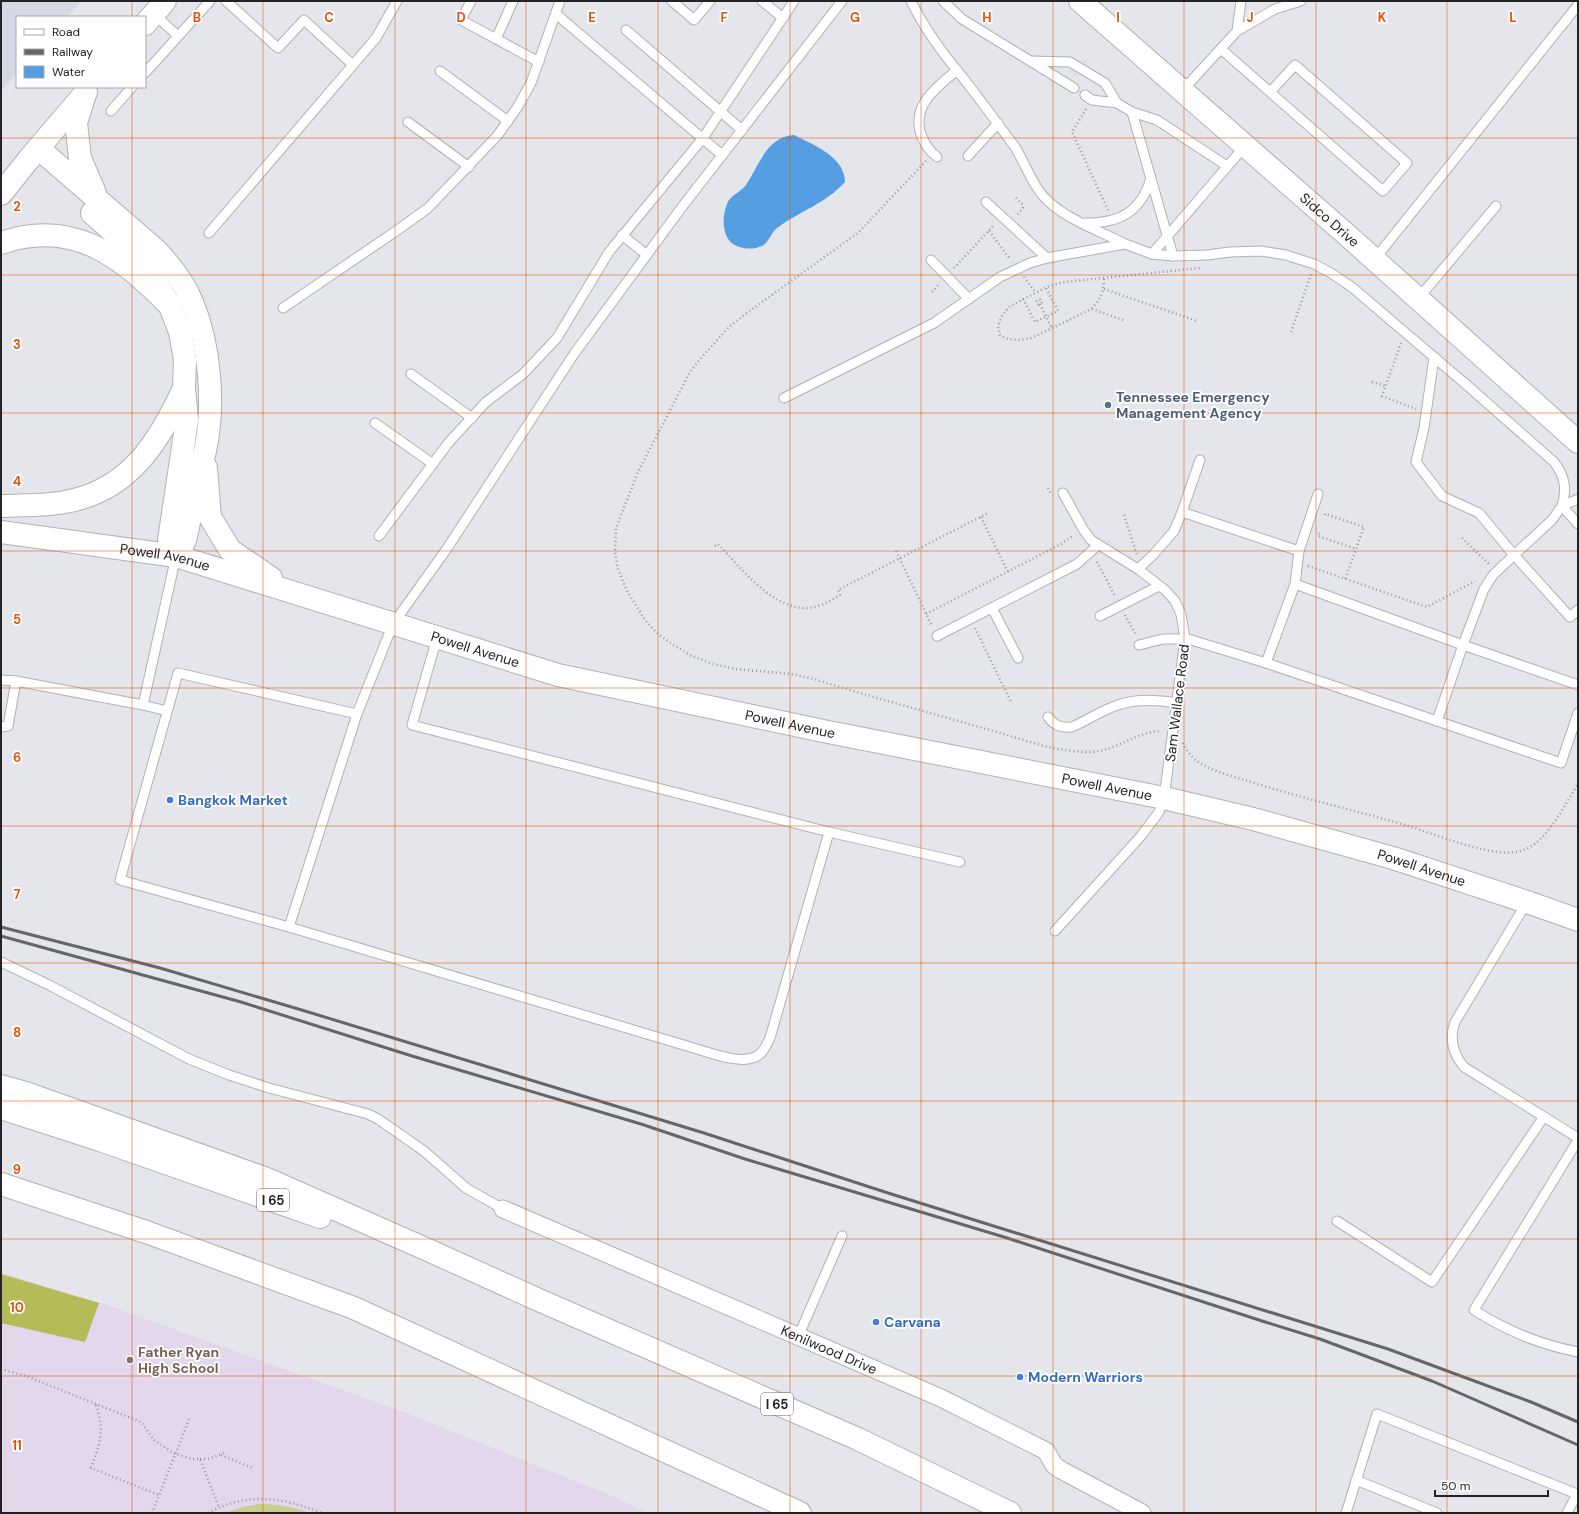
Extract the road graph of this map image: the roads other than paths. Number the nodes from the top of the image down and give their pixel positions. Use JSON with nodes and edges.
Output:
{"nodes":[{"id":1,"x":210,"y":1,"type":"edge"},
{"id":2,"x":226,"y":1,"type":"edge"},
{"id":3,"x":397,"y":1,"type":"edge"},
{"id":4,"x":471,"y":1,"type":"edge"},
{"id":5,"x":513,"y":1,"type":"edge"},
{"id":6,"x":560,"y":1,"type":"edge"},
{"id":7,"x":672,"y":1,"type":"edge"},
{"id":8,"x":710,"y":1,"type":"edge"},
{"id":9,"x":762,"y":1,"type":"edge"},
{"id":10,"x":794,"y":1,"type":"edge"},
{"id":11,"x":842,"y":1,"type":"edge"},
{"id":12,"x":911,"y":1,"type":"edge"},
{"id":13,"x":943,"y":1,"type":"edge"},
{"id":14,"x":1241,"y":1,"type":"edge"},
{"id":15,"x":1301,"y":1,"type":"edge"},
{"id":16,"x":1086,"y":3,"type":"edge"},
{"id":17,"x":1283,"y":4,"type":"edge"},
{"id":18,"x":1578,"y":5,"type":"edge"},
{"id":19,"x":156,"y":9,"type":"edge"},
{"id":20,"x":556,"y":14,"type":"junction"},
{"id":21,"x":783,"y":18,"type":"junction"},
{"id":22,"x":626,"y":30,"type":"dead end"},
{"id":23,"x":1237,"y":31,"type":"junction"},
{"id":24,"x":178,"y":36,"type":"junction"},
{"id":25,"x":496,"y":39,"type":"junction"},
{"id":26,"x":1221,"y":49,"type":"junction"},
{"id":27,"x":1029,"y":60,"type":"junction"},
{"id":28,"x":539,"y":62,"type":"junction"},
{"id":29,"x":353,"y":65,"type":"junction"},
{"id":30,"x":957,"y":70,"type":"junction"},
{"id":31,"x":440,"y":71,"type":"dead end"},
{"id":32,"x":146,"y":72,"type":"edge"},
{"id":33,"x":131,"y":88,"type":"edge"},
{"id":34,"x":1074,"y":88,"type":"dead end"},
{"id":35,"x":88,"y":90,"type":"edge"},
{"id":36,"x":1182,"y":91,"type":"junction"},
{"id":37,"x":1270,"y":92,"type":"junction"},
{"id":38,"x":1089,"y":97,"type":"road end"},
{"id":39,"x":1117,"y":103,"type":"junction"},
{"id":40,"x":111,"y":111,"type":"dead end"},
{"id":41,"x":721,"y":112,"type":"junction"},
{"id":42,"x":1132,"y":112,"type":"junction"},
{"id":43,"x":508,"y":121,"type":"junction"},
{"id":44,"x":408,"y":122,"type":"dead end"},
{"id":45,"x":998,"y":123,"type":"junction"},
{"id":46,"x":742,"y":130,"type":"junction"},
{"id":47,"x":703,"y":138,"type":"junction"},
{"id":48,"x":1245,"y":146,"type":"junction"},
{"id":49,"x":34,"y":153,"type":"junction"},
{"id":50,"x":722,"y":155,"type":"junction"},
{"id":51,"x":968,"y":156,"type":"dead end"},
{"id":52,"x":937,"y":157,"type":"dead end"},
{"id":53,"x":1227,"y":166,"type":"junction"},
{"id":54,"x":469,"y":167,"type":"junction"},
{"id":55,"x":1150,"y":178,"type":"junction"},
{"id":56,"x":1,"y":188,"type":"edge"},
{"id":57,"x":1,"y":194,"type":"edge"},
{"id":58,"x":97,"y":198,"type":"junction"},
{"id":59,"x":986,"y":202,"type":"dead end"},
{"id":60,"x":1496,"y":206,"type":"dead end"},
{"id":61,"x":1082,"y":223,"type":"junction"},
{"id":62,"x":209,"y":233,"type":"dead end"},
{"id":63,"x":622,"y":235,"type":"junction"},
{"id":64,"x":1167,"y":236,"type":"junction"},
{"id":65,"x":1,"y":243,"type":"edge"},
{"id":66,"x":1125,"y":244,"type":"junction"},
{"id":67,"x":1152,"y":254,"type":"junction"},
{"id":68,"x":647,"y":255,"type":"junction"},
{"id":69,"x":1173,"y":256,"type":"junction"},
{"id":70,"x":1047,"y":258,"type":"junction"},
{"id":71,"x":931,"y":260,"type":"dead end"},
{"id":72,"x":1374,"y":260,"type":"junction"},
{"id":73,"x":969,"y":299,"type":"junction"},
{"id":74,"x":1418,"y":300,"type":"junction"},
{"id":75,"x":170,"y":306,"type":"junction"},
{"id":76,"x":283,"y":308,"type":"dead end"},
{"id":77,"x":1434,"y":357,"type":"junction"},
{"id":78,"x":411,"y":374,"type":"dead end"},
{"id":79,"x":184,"y":388,"type":"junction"},
{"id":80,"x":784,"y":398,"type":"dead end"},
{"id":81,"x":472,"y":418,"type":"junction"},
{"id":82,"x":375,"y":424,"type":"dead end"},
{"id":83,"x":1578,"y":442,"type":"edge"},
{"id":84,"x":205,"y":451,"type":"junction"},
{"id":85,"x":1200,"y":460,"type":"dead end"},
{"id":86,"x":433,"y":464,"type":"junction"},
{"id":87,"x":1063,"y":493,"type":"dead end"},
{"id":88,"x":1318,"y":494,"type":"dead end"},
{"id":89,"x":1578,"y":499,"type":"edge"},
{"id":90,"x":1,"y":506,"type":"edge"},
{"id":91,"x":1562,"y":506,"type":"junction"},
{"id":92,"x":1182,"y":512,"type":"junction"},
{"id":93,"x":1578,"y":524,"type":"edge"},
{"id":94,"x":1,"y":532,"type":"edge"},
{"id":95,"x":379,"y":536,"type":"dead end"},
{"id":96,"x":1098,"y":545,"type":"junction"},
{"id":97,"x":1299,"y":551,"type":"junction"},
{"id":98,"x":1514,"y":555,"type":"junction"},
{"id":99,"x":176,"y":556,"type":"junction"},
{"id":100,"x":1140,"y":567,"type":"junction"},
{"id":101,"x":1295,"y":584,"type":"junction"},
{"id":102,"x":1159,"y":586,"type":"junction"},
{"id":103,"x":288,"y":590,"type":"junction"},
{"id":104,"x":992,"y":608,"type":"junction"},
{"id":105,"x":1578,"y":610,"type":"edge"},
{"id":106,"x":1100,"y":616,"type":"dead end"},
{"id":107,"x":394,"y":624,"type":"junction"},
{"id":108,"x":937,"y":636,"type":"road end"},
{"id":109,"x":437,"y":638,"type":"junction"},
{"id":110,"x":1185,"y":639,"type":"junction"},
{"id":111,"x":1138,"y":645,"type":"dead end"},
{"id":112,"x":1463,"y":645,"type":"junction"},
{"id":113,"x":1018,"y":658,"type":"dead end"},
{"id":114,"x":1266,"y":663,"type":"junction"},
{"id":115,"x":1,"y":680,"type":"edge"},
{"id":116,"x":16,"y":681,"type":"junction"},
{"id":117,"x":1578,"y":685,"type":"edge"},
{"id":118,"x":1177,"y":703,"type":"junction"},
{"id":119,"x":143,"y":705,"type":"junction"},
{"id":120,"x":167,"y":711,"type":"junction"},
{"id":121,"x":1578,"y":713,"type":"edge"},
{"id":122,"x":357,"y":714,"type":"junction"},
{"id":123,"x":1048,"y":717,"type":"dead end"},
{"id":124,"x":1438,"y":721,"type":"junction"},
{"id":125,"x":1,"y":727,"type":"edge"},
{"id":126,"x":1164,"y":798,"type":"junction"},
{"id":127,"x":829,"y":832,"type":"junction"},
{"id":128,"x":960,"y":862,"type":"dead end"},
{"id":129,"x":1527,"y":902,"type":"junction"},
{"id":130,"x":1578,"y":920,"type":"edge"},
{"id":131,"x":289,"y":927,"type":"junction"},
{"id":132,"x":1055,"y":931,"type":"dead end"},
{"id":133,"x":1,"y":962,"type":"edge"},
{"id":134,"x":1,"y":1086,"type":"edge"},
{"id":135,"x":1,"y":1108,"type":"edge"},
{"id":136,"x":1543,"y":1118,"type":"junction"},
{"id":137,"x":1578,"y":1139,"type":"edge"},
{"id":138,"x":1,"y":1184,"type":"edge"},
{"id":139,"x":503,"y":1209,"type":"joint"},
{"id":140,"x":1337,"y":1221,"type":"dead end"},
{"id":141,"x":842,"y":1236,"type":"dead end"},
{"id":142,"x":541,"y":1302,"type":"junction"},
{"id":143,"x":798,"y":1337,"type":"junction"},
{"id":144,"x":1578,"y":1352,"type":"edge"},
{"id":145,"x":1356,"y":1480,"type":"junction"},
{"id":146,"x":800,"y":1513,"type":"edge"},
{"id":147,"x":1010,"y":1513,"type":"edge"},
{"id":148,"x":1142,"y":1513,"type":"edge"},
{"id":149,"x":1346,"y":1513,"type":"edge"},
{"id":150,"x":1437,"y":1513,"type":"edge"},
{"id":151,"x":1567,"y":1513,"type":"edge"}],
"edges":[{"from":1,"to":24,"type":"lane"},
{"from":2,"to":29,"type":"lane"},
{"from":3,"to":29,"type":"lane"},
{"from":4,"to":25,"type":"lane"},
{"from":5,"to":25,"type":"lane"},
{"from":6,"to":20,"type":"lane"},
{"from":7,"to":8,"type":"lane"},
{"from":9,"to":21,"type":"lane"},
{"from":10,"to":21,"type":"lane"},
{"from":11,"to":46,"type":"lane"},
{"from":12,"to":30,"type":"lane"},
{"from":13,"to":27,"type":"lane"},
{"from":14,"to":23,"type":"lane"},
{"from":15,"to":17,"type":"lane"},
{"from":16,"to":36,"type":"main road","name":"Sidco Drive"},
{"from":17,"to":23,"type":"lane"},
{"from":18,"to":72,"type":"lane"},
{"from":19,"to":24,"type":"lane"},
{"from":20,"to":28,"type":"lane"},
{"from":20,"to":47,"type":"lane"},
{"from":21,"to":41,"type":"lane"},
{"from":22,"to":41,"type":"lane"},
{"from":23,"to":26,"type":"lane"},
{"from":24,"to":32,"type":"lane"},
{"from":25,"to":28,"type":"lane"},
{"from":26,"to":36,"type":"lane"},
{"from":26,"to":37,"type":"lane"},
{"from":27,"to":34,"type":"lane"},
{"from":27,"to":39,"type":"lane"},
{"from":28,"to":43,"type":"lane"},
{"from":29,"to":62,"type":"lane"},
{"from":30,"to":45,"type":"lane"},
{"from":30,"to":52,"type":"lane"},
{"from":31,"to":43,"type":"lane"},
{"from":33,"to":40,"type":"lane"},
{"from":35,"to":49,"type":"main road"},
{"from":35,"to":58,"type":"main road"},
{"from":36,"to":48,"type":"main road","name":"Sidco Drive"},
{"from":37,"to":37,"type":"lane"},
{"from":38,"to":39,"type":"lane"},
{"from":39,"to":42,"type":"lane"},
{"from":41,"to":46,"type":"lane"},
{"from":41,"to":47,"type":"lane"},
{"from":42,"to":53,"type":"lane"},
{"from":42,"to":55,"type":"lane"},
{"from":43,"to":54,"type":"lane"},
{"from":44,"to":54,"type":"lane"},
{"from":45,"to":51,"type":"lane"},
{"from":45,"to":61,"type":"lane"},
{"from":46,"to":50,"type":"lane"},
{"from":47,"to":50,"type":"lane"},
{"from":47,"to":63,"type":"lane"},
{"from":48,"to":53,"type":"lane"},
{"from":48,"to":72,"type":"main road","name":"Sidco Drive"},
{"from":49,"to":56,"type":"main road"},
{"from":49,"to":57,"type":"main road"},
{"from":49,"to":58,"type":"main road"},
{"from":49,"to":75,"type":"main road"},
{"from":50,"to":68,"type":"lane"},
{"from":53,"to":64,"type":"lane"},
{"from":54,"to":76,"type":"lane"},
{"from":55,"to":61,"type":"lane"},
{"from":55,"to":64,"type":"lane"},
{"from":58,"to":84,"type":"main road"},
{"from":59,"to":70,"type":"lane"},
{"from":60,"to":74,"type":"lane"},
{"from":61,"to":66,"type":"lane"},
{"from":63,"to":68,"type":"lane"},
{"from":63,"to":81,"type":"lane"},
{"from":64,"to":67,"type":"lane"},
{"from":64,"to":69,"type":"lane"},
{"from":65,"to":75,"type":"main road"},
{"from":66,"to":67,"type":"lane"},
{"from":66,"to":70,"type":"lane"},
{"from":67,"to":69,"type":"lane"},
{"from":68,"to":107,"type":"lane"},
{"from":69,"to":77,"type":"lane"},
{"from":70,"to":73,"type":"lane"},
{"from":71,"to":73,"type":"lane"},
{"from":72,"to":74,"type":"main road","name":"Sidco Drive"},
{"from":73,"to":80,"type":"lane"},
{"from":74,"to":83,"type":"main road","name":"Sidco Drive"},
{"from":75,"to":79,"type":"main road"},
{"from":77,"to":91,"type":"lane"},
{"from":77,"to":98,"type":"lane"},
{"from":78,"to":81,"type":"lane"},
{"from":79,"to":90,"type":"main road"},
{"from":79,"to":99,"type":"main road"},
{"from":81,"to":86,"type":"lane"},
{"from":82,"to":86,"type":"lane"},
{"from":84,"to":99,"type":"main road"},
{"from":84,"to":103,"type":"main road"},
{"from":85,"to":92,"type":"lane"},
{"from":86,"to":95,"type":"lane"},
{"from":87,"to":96,"type":"lane","name":"Sam Wallace Road"},
{"from":88,"to":97,"type":"lane"},
{"from":89,"to":91,"type":"lane"},
{"from":91,"to":93,"type":"lane"},
{"from":91,"to":98,"type":"lane"},
{"from":92,"to":97,"type":"lane"},
{"from":92,"to":100,"type":"lane"},
{"from":94,"to":99,"type":"main road","name":"Powell Avenue"},
{"from":96,"to":100,"type":"lane","name":"Sam Wallace Road"},
{"from":96,"to":104,"type":"lane"},
{"from":97,"to":101,"type":"lane"},
{"from":98,"to":105,"type":"lane"},
{"from":98,"to":112,"type":"lane"},
{"from":99,"to":103,"type":"main road","name":"Powell Avenue"},
{"from":99,"to":119,"type":"lane"},
{"from":100,"to":102,"type":"lane","name":"Sam Wallace Road"},
{"from":101,"to":112,"type":"lane"},
{"from":101,"to":114,"type":"lane"},
{"from":102,"to":106,"type":"lane"},
{"from":102,"to":110,"type":"lane","name":"Sam Wallace Road"},
{"from":103,"to":107,"type":"main road","name":"Powell Avenue"},
{"from":104,"to":108,"type":"lane"},
{"from":104,"to":113,"type":"lane"},
{"from":107,"to":109,"type":"main road","name":"Powell Avenue"},
{"from":107,"to":122,"type":"lane"},
{"from":109,"to":126,"type":"main road","name":"Powell Avenue"},
{"from":109,"to":127,"type":"lane"},
{"from":110,"to":111,"type":"lane"},
{"from":110,"to":114,"type":"lane"},
{"from":110,"to":118,"type":"lane","name":"Sam Wallace Road"},
{"from":112,"to":117,"type":"lane"},
{"from":112,"to":124,"type":"lane"},
{"from":114,"to":124,"type":"lane"},
{"from":115,"to":116,"type":"lane"},
{"from":116,"to":119,"type":"lane"},
{"from":116,"to":125,"type":"lane"},
{"from":118,"to":123,"type":"lane"},
{"from":118,"to":126,"type":"lane","name":"Sam Wallace Road"},
{"from":119,"to":120,"type":"lane"},
{"from":120,"to":122,"type":"lane"},
{"from":120,"to":131,"type":"lane"},
{"from":121,"to":124,"type":"lane"},
{"from":122,"to":131,"type":"lane"},
{"from":126,"to":129,"type":"main road","name":"Powell Avenue"},
{"from":126,"to":132,"type":"lane","name":"Sam Wallace Road"},
{"from":127,"to":128,"type":"lane"},
{"from":127,"to":131,"type":"lane"},
{"from":129,"to":130,"type":"main road","name":"Powell Avenue"},
{"from":129,"to":136,"type":"lane"},
{"from":133,"to":139,"type":"lane"},
{"from":134,"to":142,"type":"main road"},
{"from":135,"to":142,"type":"main road","number":"I 65"},
{"from":136,"to":137,"type":"lane"},
{"from":136,"to":140,"type":"lane"},
{"from":137,"to":144,"type":"lane"},
{"from":138,"to":146,"type":"main road"},
{"from":139,"to":143,"type":"street","name":"Kenilwood Drive"},
{"from":141,"to":143,"type":"lane"},
{"from":142,"to":147,"type":"main road","number":"I 65"},
{"from":143,"to":148,"type":"street","name":"Kenilwood Drive"},
{"from":145,"to":149,"type":"lane"},
{"from":145,"to":150,"type":"lane"},
{"from":145,"to":151,"type":"lane"}]}
